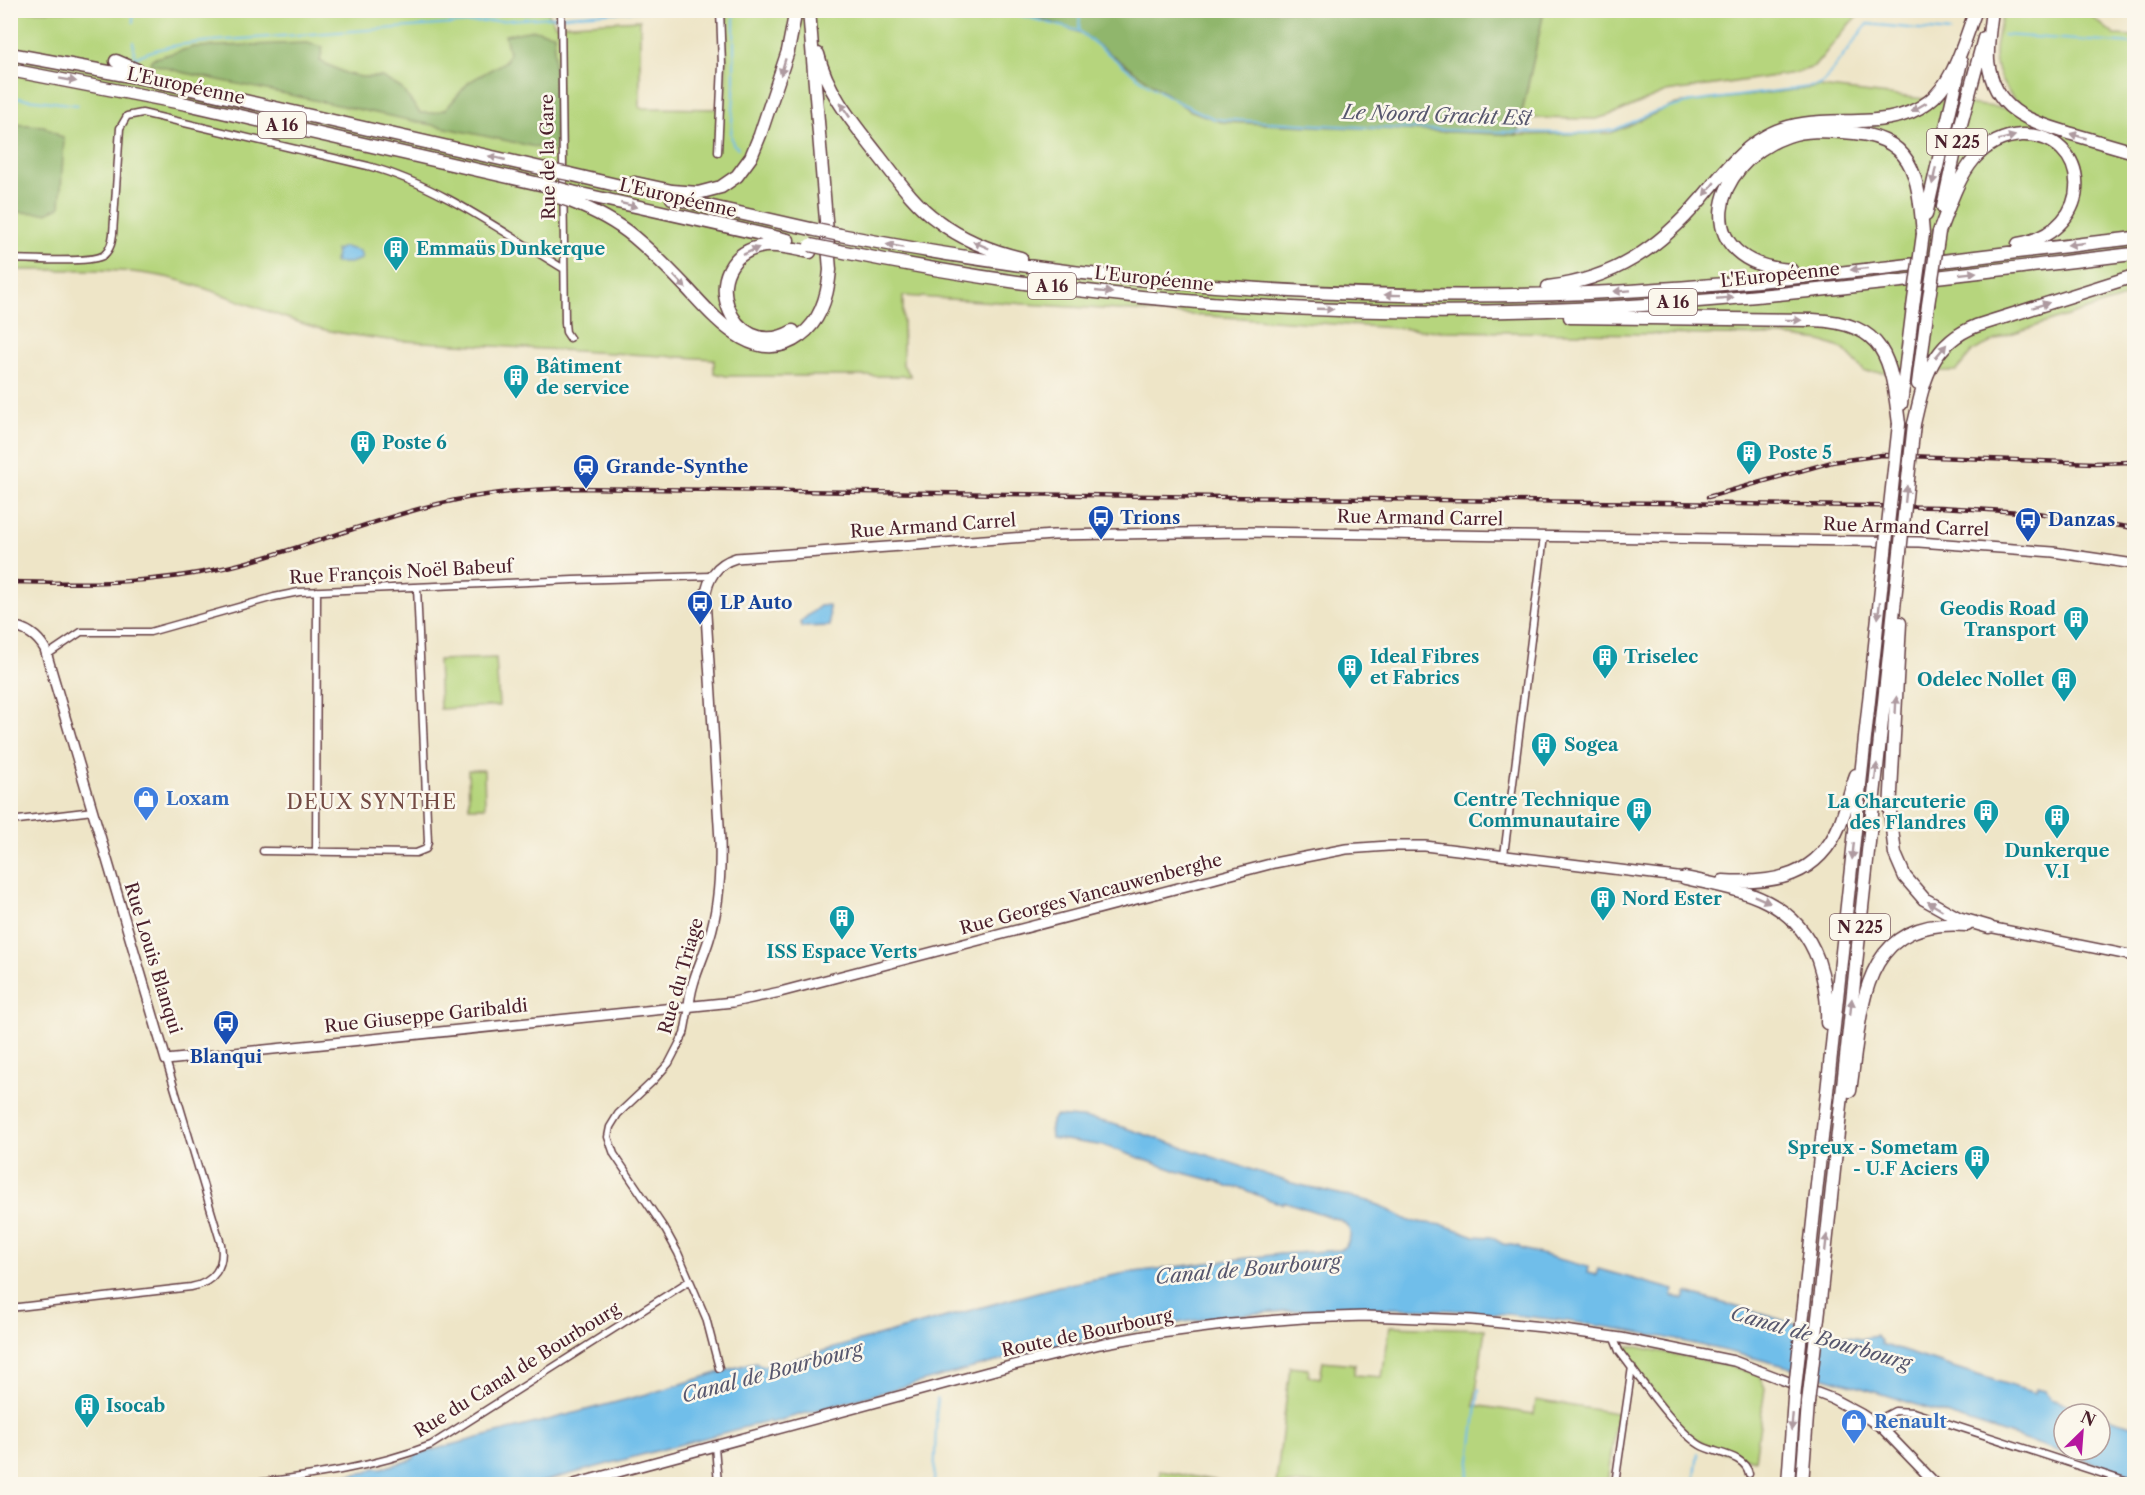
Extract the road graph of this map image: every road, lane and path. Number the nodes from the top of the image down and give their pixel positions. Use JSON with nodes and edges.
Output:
{"nodes":[{"id":1,"x":720,"y":10,"type":"edge"},
{"id":2,"x":1976,"y":10,"type":"edge"},
{"id":3,"x":1992,"y":10,"type":"edge"},
{"id":4,"x":561,"y":11,"type":"edge"},
{"id":5,"x":804,"y":11,"type":"edge"},
{"id":6,"x":10,"y":54,"type":"edge"},
{"id":7,"x":116,"y":61,"type":"dead end"},
{"id":8,"x":10,"y":70,"type":"edge"},
{"id":9,"x":147,"y":79,"type":"junction"},
{"id":10,"x":718,"y":152,"type":"dead end"},
{"id":11,"x":2134,"y":152,"type":"edge"},
{"id":12,"x":622,"y":187,"type":"junction"},
{"id":13,"x":571,"y":196,"type":"junction"},
{"id":14,"x":1939,"y":232,"type":"junction"},
{"id":15,"x":1923,"y":234,"type":"junction"},
{"id":16,"x":2134,"y":238,"type":"edge"},
{"id":17,"x":810,"y":248,"type":"junction"},
{"id":18,"x":2134,"y":254,"type":"edge"},
{"id":19,"x":10,"y":259,"type":"edge"},
{"id":20,"x":1950,"y":259,"type":"junction"},
{"id":21,"x":564,"y":269,"type":"junction"},
{"id":22,"x":1827,"y":273,"type":"junction"},
{"id":23,"x":2134,"y":276,"type":"edge"},
{"id":24,"x":1120,"y":278,"type":"junction"},
{"id":25,"x":1451,"y":296,"type":"junction"},
{"id":26,"x":1457,"y":312,"type":"junction"},
{"id":27,"x":570,"y":338,"type":"dead end"},
{"id":28,"x":1899,"y":424,"type":"junction"},
{"id":29,"x":1914,"y":424,"type":"junction"},
{"id":30,"x":1544,"y":536,"type":"junction"},
{"id":31,"x":1900,"y":552,"type":"junction"},
{"id":32,"x":2134,"y":564,"type":"edge"},
{"id":33,"x":711,"y":576,"type":"junction"},
{"id":34,"x":417,"y":587,"type":"junction"},
{"id":35,"x":318,"y":591,"type":"junction"},
{"id":36,"x":10,"y":626,"type":"edge"},
{"id":37,"x":47,"y":655,"type":"junction"},
{"id":38,"x":1864,"y":751,"type":"junction"},
{"id":39,"x":93,"y":812,"type":"junction"},
{"id":40,"x":10,"y":821,"type":"edge"},
{"id":41,"x":263,"y":851,"type":"dead end"},
{"id":42,"x":316,"y":852,"type":"junction"},
{"id":43,"x":1504,"y":855,"type":"junction"},
{"id":44,"x":1685,"y":878,"type":"junction"},
{"id":45,"x":1989,"y":927,"type":"junction"},
{"id":46,"x":2134,"y":956,"type":"edge"},
{"id":47,"x":689,"y":1007,"type":"junction"},
{"id":48,"x":166,"y":1060,"type":"junction"},
{"id":49,"x":1824,"y":1125,"type":"junction"},
{"id":50,"x":1834,"y":1168,"type":"junction"},
{"id":51,"x":689,"y":1281,"type":"junction"},
{"id":52,"x":10,"y":1308,"type":"edge"},
{"id":53,"x":1617,"y":1337,"type":"junction"},
{"id":54,"x":1632,"y":1367,"type":"junction"},
{"id":55,"x":719,"y":1368,"type":"dead end"},
{"id":56,"x":1927,"y":1417,"type":"junction"},
{"id":57,"x":1874,"y":1422,"type":"junction"},
{"id":58,"x":1886,"y":1432,"type":"junction"},
{"id":59,"x":715,"y":1446,"type":"junction"},
{"id":60,"x":1749,"y":1474,"type":"dead end"},
{"id":61,"x":2134,"y":1484,"type":"edge"},
{"id":62,"x":247,"y":1485,"type":"edge"},
{"id":63,"x":574,"y":1485,"type":"edge"},
{"id":64,"x":718,"y":1485,"type":"edge"},
{"id":65,"x":1615,"y":1485,"type":"edge"},
{"id":66,"x":1788,"y":1485,"type":"edge"},
{"id":67,"x":1802,"y":1485,"type":"edge"},
{"id":68,"x":1936,"y":1485,"type":"edge"}],
"edges":[{"from":1,"to":10,"type":"street"},
{"from":2,"to":15,"type":"highway","number":"N 225","one_way":true},
{"from":2,"to":25,"type":"highway","one_way":true},
{"from":11,"to":3,"type":"highway","one_way":true},
{"from":3,"to":14,"type":"highway","number":"N 225"},
{"from":4,"to":21,"type":"street","name":"Rue de la Gare"},
{"from":5,"to":12,"type":"highway","one_way":true},
{"from":13,"to":5,"type":"highway","one_way":true},
{"from":5,"to":17,"type":"highway","one_way":true},
{"from":24,"to":5,"type":"highway","one_way":true},
{"from":6,"to":9,"type":"highway","name":"L'Européenne","number":"A 16"},
{"from":7,"to":9,"type":"highway"},
{"from":8,"to":13,"type":"highway","name":"L'Européenne","number":"A 16","one_way":true,"bridge":true},
{"from":12,"to":9,"type":"highway","name":"L'Européenne","number":"A 16","one_way":true,"bridge":true},
{"from":24,"to":12,"type":"highway","name":"L'Européenne","number":"A 16","one_way":true,"bridge":true},
{"from":13,"to":17,"type":"highway","name":"L'Européenne","number":"A 16","one_way":true},
{"from":14,"to":20,"type":"highway","one_way":true},
{"from":14,"to":29,"type":"highway","number":"N 225","bridge":true},
{"from":15,"to":22,"type":"highway"},
{"from":15,"to":28,"type":"highway","number":"N 225","bridge":true},
{"from":16,"to":20,"type":"highway","name":"L'Européenne","number":"A 16","one_way":true},
{"from":17,"to":26,"type":"highway","name":"L'Européenne","number":"A 16","one_way":true,"bridge":true},
{"from":26,"to":18,"type":"highway","name":"L'Européenne","number":"A 16","one_way":true},
{"from":19,"to":21,"type":"street"},
{"from":20,"to":22,"type":"highway","name":"L'Européenne","number":"A 16","one_way":true},
{"from":21,"to":27,"type":"street","name":"Rue de la Gare"},
{"from":22,"to":25,"type":"highway","name":"L'Européenne","number":"A 16","one_way":true},
{"from":29,"to":23,"type":"highway","one_way":true},
{"from":25,"to":24,"type":"highway","name":"L'Européenne","number":"A 16","one_way":true},
{"from":26,"to":28,"type":"highway","one_way":true},
{"from":28,"to":38,"type":"highway","number":"N 225","one_way":true,"bridge":true},
{"from":31,"to":29,"type":"highway","number":"N 225","one_way":true,"bridge":true},
{"from":30,"to":32,"type":"street","name":"Rue Armand Carrel"},
{"from":30,"to":33,"type":"street","name":"Rue Armand Carrel"},
{"from":30,"to":43,"type":"street"},
{"from":45,"to":31,"type":"highway","one_way":true},
{"from":50,"to":31,"type":"highway","number":"N 225","one_way":true},
{"from":33,"to":34,"type":"street","name":"Rue François Noël Babeuf"},
{"from":33,"to":47,"type":"street","name":"Rue du Triage"},
{"from":34,"to":35,"type":"street","name":"Rue François Noël Babeuf"},
{"from":34,"to":42,"type":"street"},
{"from":35,"to":37,"type":"street","name":"Rue François Noël Babeuf"},
{"from":35,"to":42,"type":"street"},
{"from":36,"to":37,"type":"street"},
{"from":37,"to":39,"type":"street","name":"Rue Louis Blanqui"},
{"from":38,"to":44,"type":"highway"},
{"from":38,"to":49,"type":"highway","number":"N 225","one_way":true},
{"from":39,"to":40,"type":"street"},
{"from":39,"to":48,"type":"street","name":"Rue Louis Blanqui"},
{"from":41,"to":42,"type":"street"},
{"from":43,"to":44,"type":"street","name":"Rue Georges Vancauwenberghe"},
{"from":43,"to":47,"type":"street","name":"Rue Georges Vancauwenberghe"},
{"from":44,"to":49,"type":"highway","one_way":true},
{"from":45,"to":46,"type":"street"},
{"from":45,"to":50,"type":"highway"},
{"from":47,"to":48,"type":"street","name":"Rue Giuseppe Garibaldi"},
{"from":47,"to":51,"type":"street","name":"Rue du Triage"},
{"from":48,"to":52,"type":"street","name":"Rue Louis Blanqui"},
{"from":49,"to":66,"type":"highway","number":"N 225","one_way":true,"bridge":true},
{"from":67,"to":50,"type":"highway","number":"N 225","one_way":true,"bridge":true},
{"from":51,"to":55,"type":"street","name":"Rue du Triage"},
{"from":51,"to":62,"type":"street","name":"Rue du Canal de Bourbourg"},
{"from":53,"to":54,"type":"street"},
{"from":53,"to":57,"type":"street","name":"Route de Bourbourg"},
{"from":53,"to":59,"type":"street","name":"Route de Bourbourg"},
{"from":54,"to":60,"type":"street"},
{"from":54,"to":65,"type":"street"},
{"from":56,"to":57,"type":"street"},
{"from":56,"to":58,"type":"street"},
{"from":56,"to":61,"type":"street"},
{"from":57,"to":58,"type":"street","name":"Route de Bourbourg"},
{"from":58,"to":68,"type":"street","name":"Route de Bourbourg"},
{"from":59,"to":63,"type":"street","name":"Route de Bourbourg"},
{"from":59,"to":64,"type":"street"}]}
